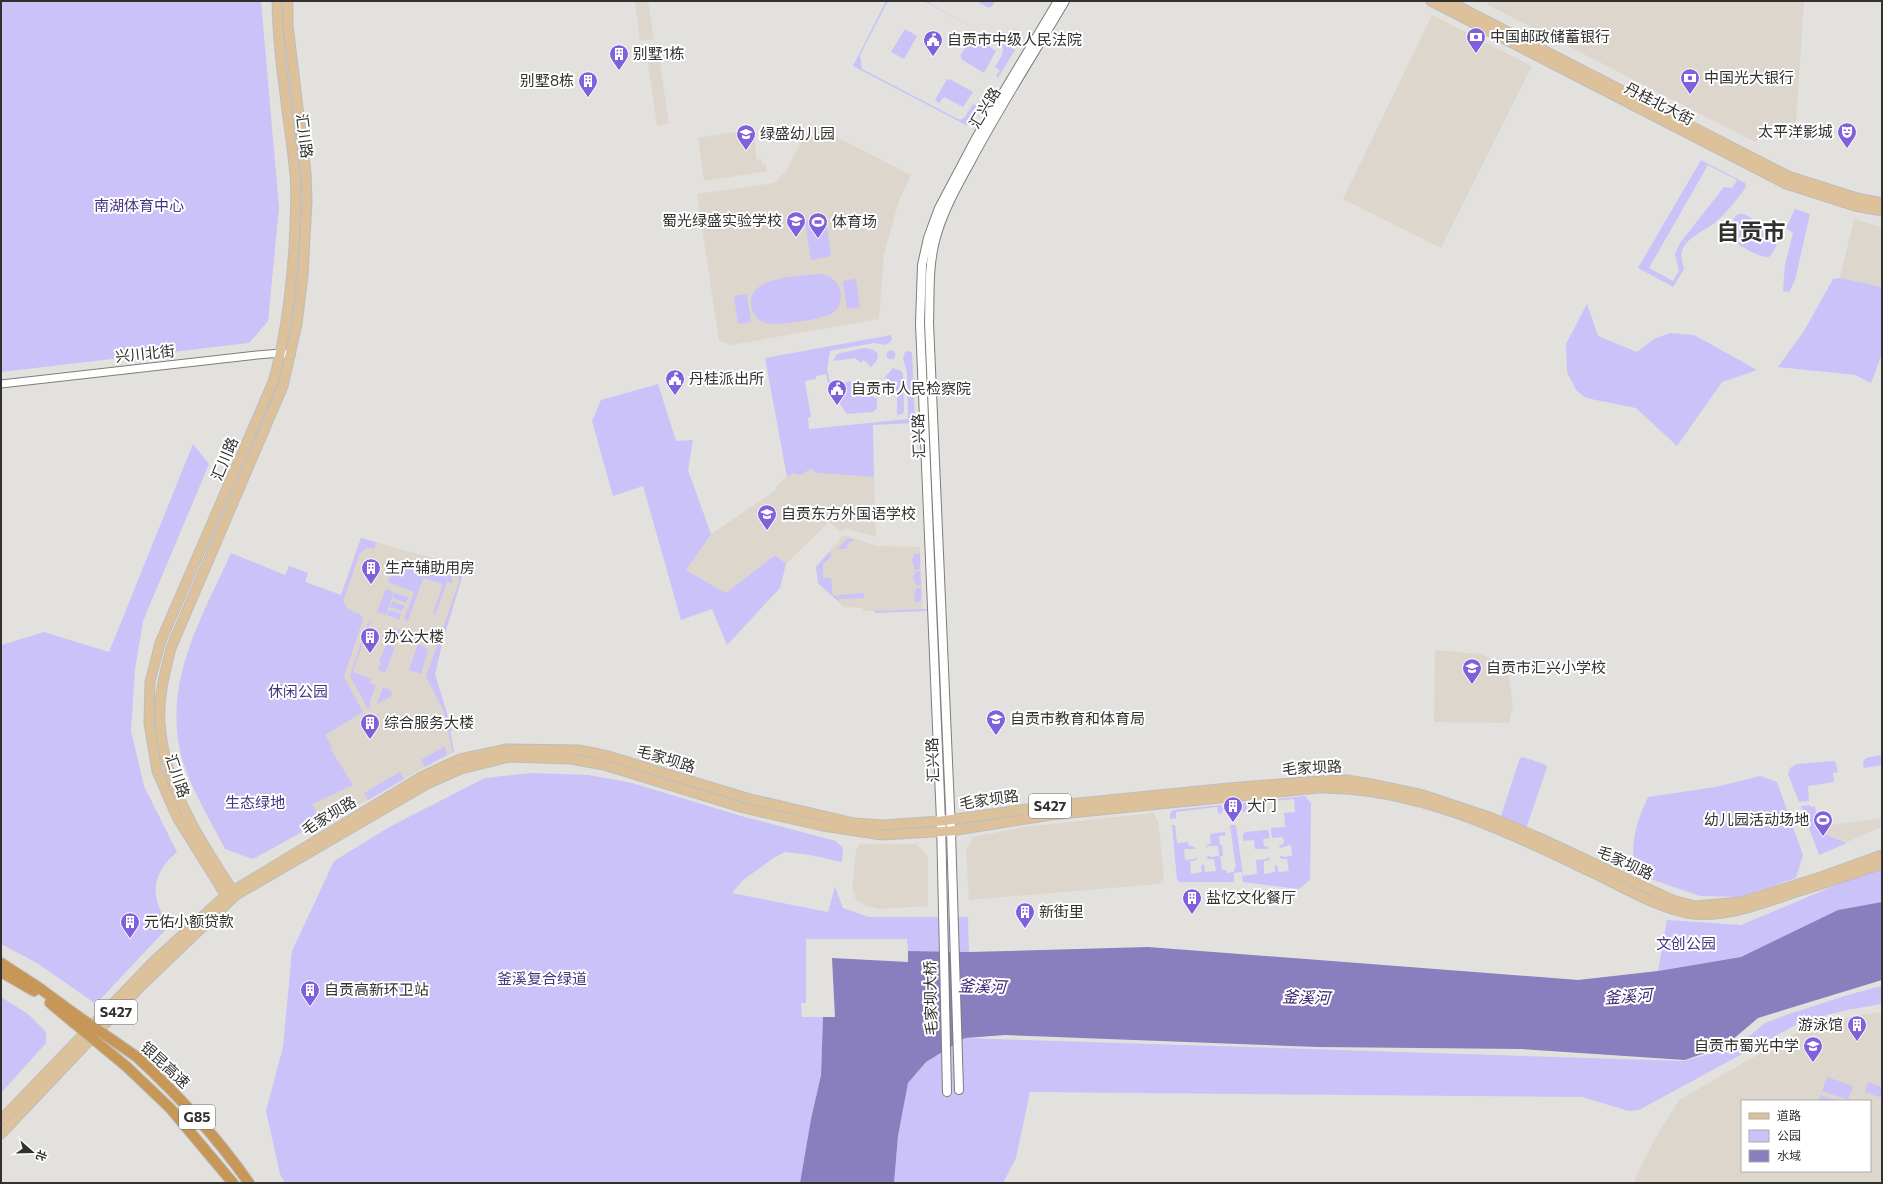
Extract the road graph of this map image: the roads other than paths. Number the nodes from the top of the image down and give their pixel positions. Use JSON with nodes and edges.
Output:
{"nodes":[{"id":1,"x":277,"y":1,"type":"edge"},
{"id":2,"x":288,"y":1,"type":"edge"},
{"id":3,"x":1058,"y":1,"type":"edge"},
{"id":4,"x":1065,"y":1,"type":"edge"},
{"id":5,"x":1431,"y":1,"type":"edge"},
{"id":6,"x":1448,"y":1,"type":"edge"},
{"id":7,"x":1882,"y":202,"type":"edge"},
{"id":8,"x":1882,"y":211,"type":"edge"},
{"id":9,"x":281,"y":354,"type":"junction"},
{"id":10,"x":291,"y":355,"type":"junction"},
{"id":11,"x":1,"y":384,"type":"edge"},
{"id":12,"x":945,"y":821,"type":"junction"},
{"id":13,"x":951,"y":831,"type":"junction"},
{"id":14,"x":941,"y":832,"type":"junction"},
{"id":15,"x":1882,"y":855,"type":"edge"},
{"id":16,"x":1882,"y":864,"type":"edge"},
{"id":17,"x":231,"y":895,"type":"junction"},
{"id":18,"x":943,"y":904,"type":"joint"},
{"id":19,"x":954,"y":904,"type":"joint"},
{"id":20,"x":1,"y":963,"type":"edge"},
{"id":21,"x":1,"y":972,"type":"edge"},
{"id":22,"x":76,"y":1020,"type":"junction"},
{"id":23,"x":959,"y":1090,"type":"dead end"},
{"id":24,"x":947,"y":1092,"type":"dead end"},
{"id":25,"x":1,"y":1120,"type":"edge"},
{"id":26,"x":1,"y":1134,"type":"edge"},
{"id":27,"x":233,"y":1183,"type":"edge"},
{"id":28,"x":249,"y":1183,"type":"edge"}],
"edges":[{"from":1,"to":9,"type":"main road","name":"汇川路"},
{"from":2,"to":10,"type":"main road","name":"汇川路"},
{"from":3,"to":12,"type":"main road"},
{"from":4,"to":12,"type":"main road","name":"汇兴路"},
{"from":5,"to":8,"type":"main road","name":"丹桂北大街"},
{"from":6,"to":7,"type":"main road","name":"丹桂北大街"},
{"from":9,"to":10,"type":"street","name":"兴川北街"},
{"from":9,"to":11,"type":"street","name":"兴川北街"},
{"from":9,"to":17,"type":"main road","name":"汇川路"},
{"from":10,"to":17,"type":"main road","name":"汇川路"},
{"from":12,"to":13,"type":"main road","name":"汇兴路"},
{"from":12,"to":14,"type":"main road","name":"汇兴路"},
{"from":12,"to":15,"type":"main road","name":"毛家坝路","number":"S427"},
{"from":12,"to":17,"type":"main road","name":"毛家坝路","number":"S427"},
{"from":13,"to":14,"type":"main road","name":"毛家坝路","number":"S427"},
{"from":13,"to":16,"type":"main road","name":"毛家坝路","number":"S427"},
{"from":13,"to":19,"type":"main road","name":"汇兴路"},
{"from":14,"to":17,"type":"main road","name":"毛家坝路","number":"S427"},
{"from":14,"to":18,"type":"main road","name":"汇兴路"},
{"from":17,"to":25,"type":"main road","number":"S427"},
{"from":17,"to":26,"type":"main road","number":"S427"},
{"from":18,"to":24,"type":"main road","name":"毛家坝大桥"},
{"from":19,"to":23,"type":"main road","name":"毛家坝大桥"},
{"from":20,"to":22,"type":"highway","name":"银昆高速","number":"G85"},
{"from":21,"to":22,"type":"highway","name":"银昆高速","number":"G85"},
{"from":22,"to":27,"type":"highway","name":"银昆高速","number":"G85","bridge":true},
{"from":22,"to":28,"type":"highway","name":"银昆高速","number":"G85","bridge":true}]}
